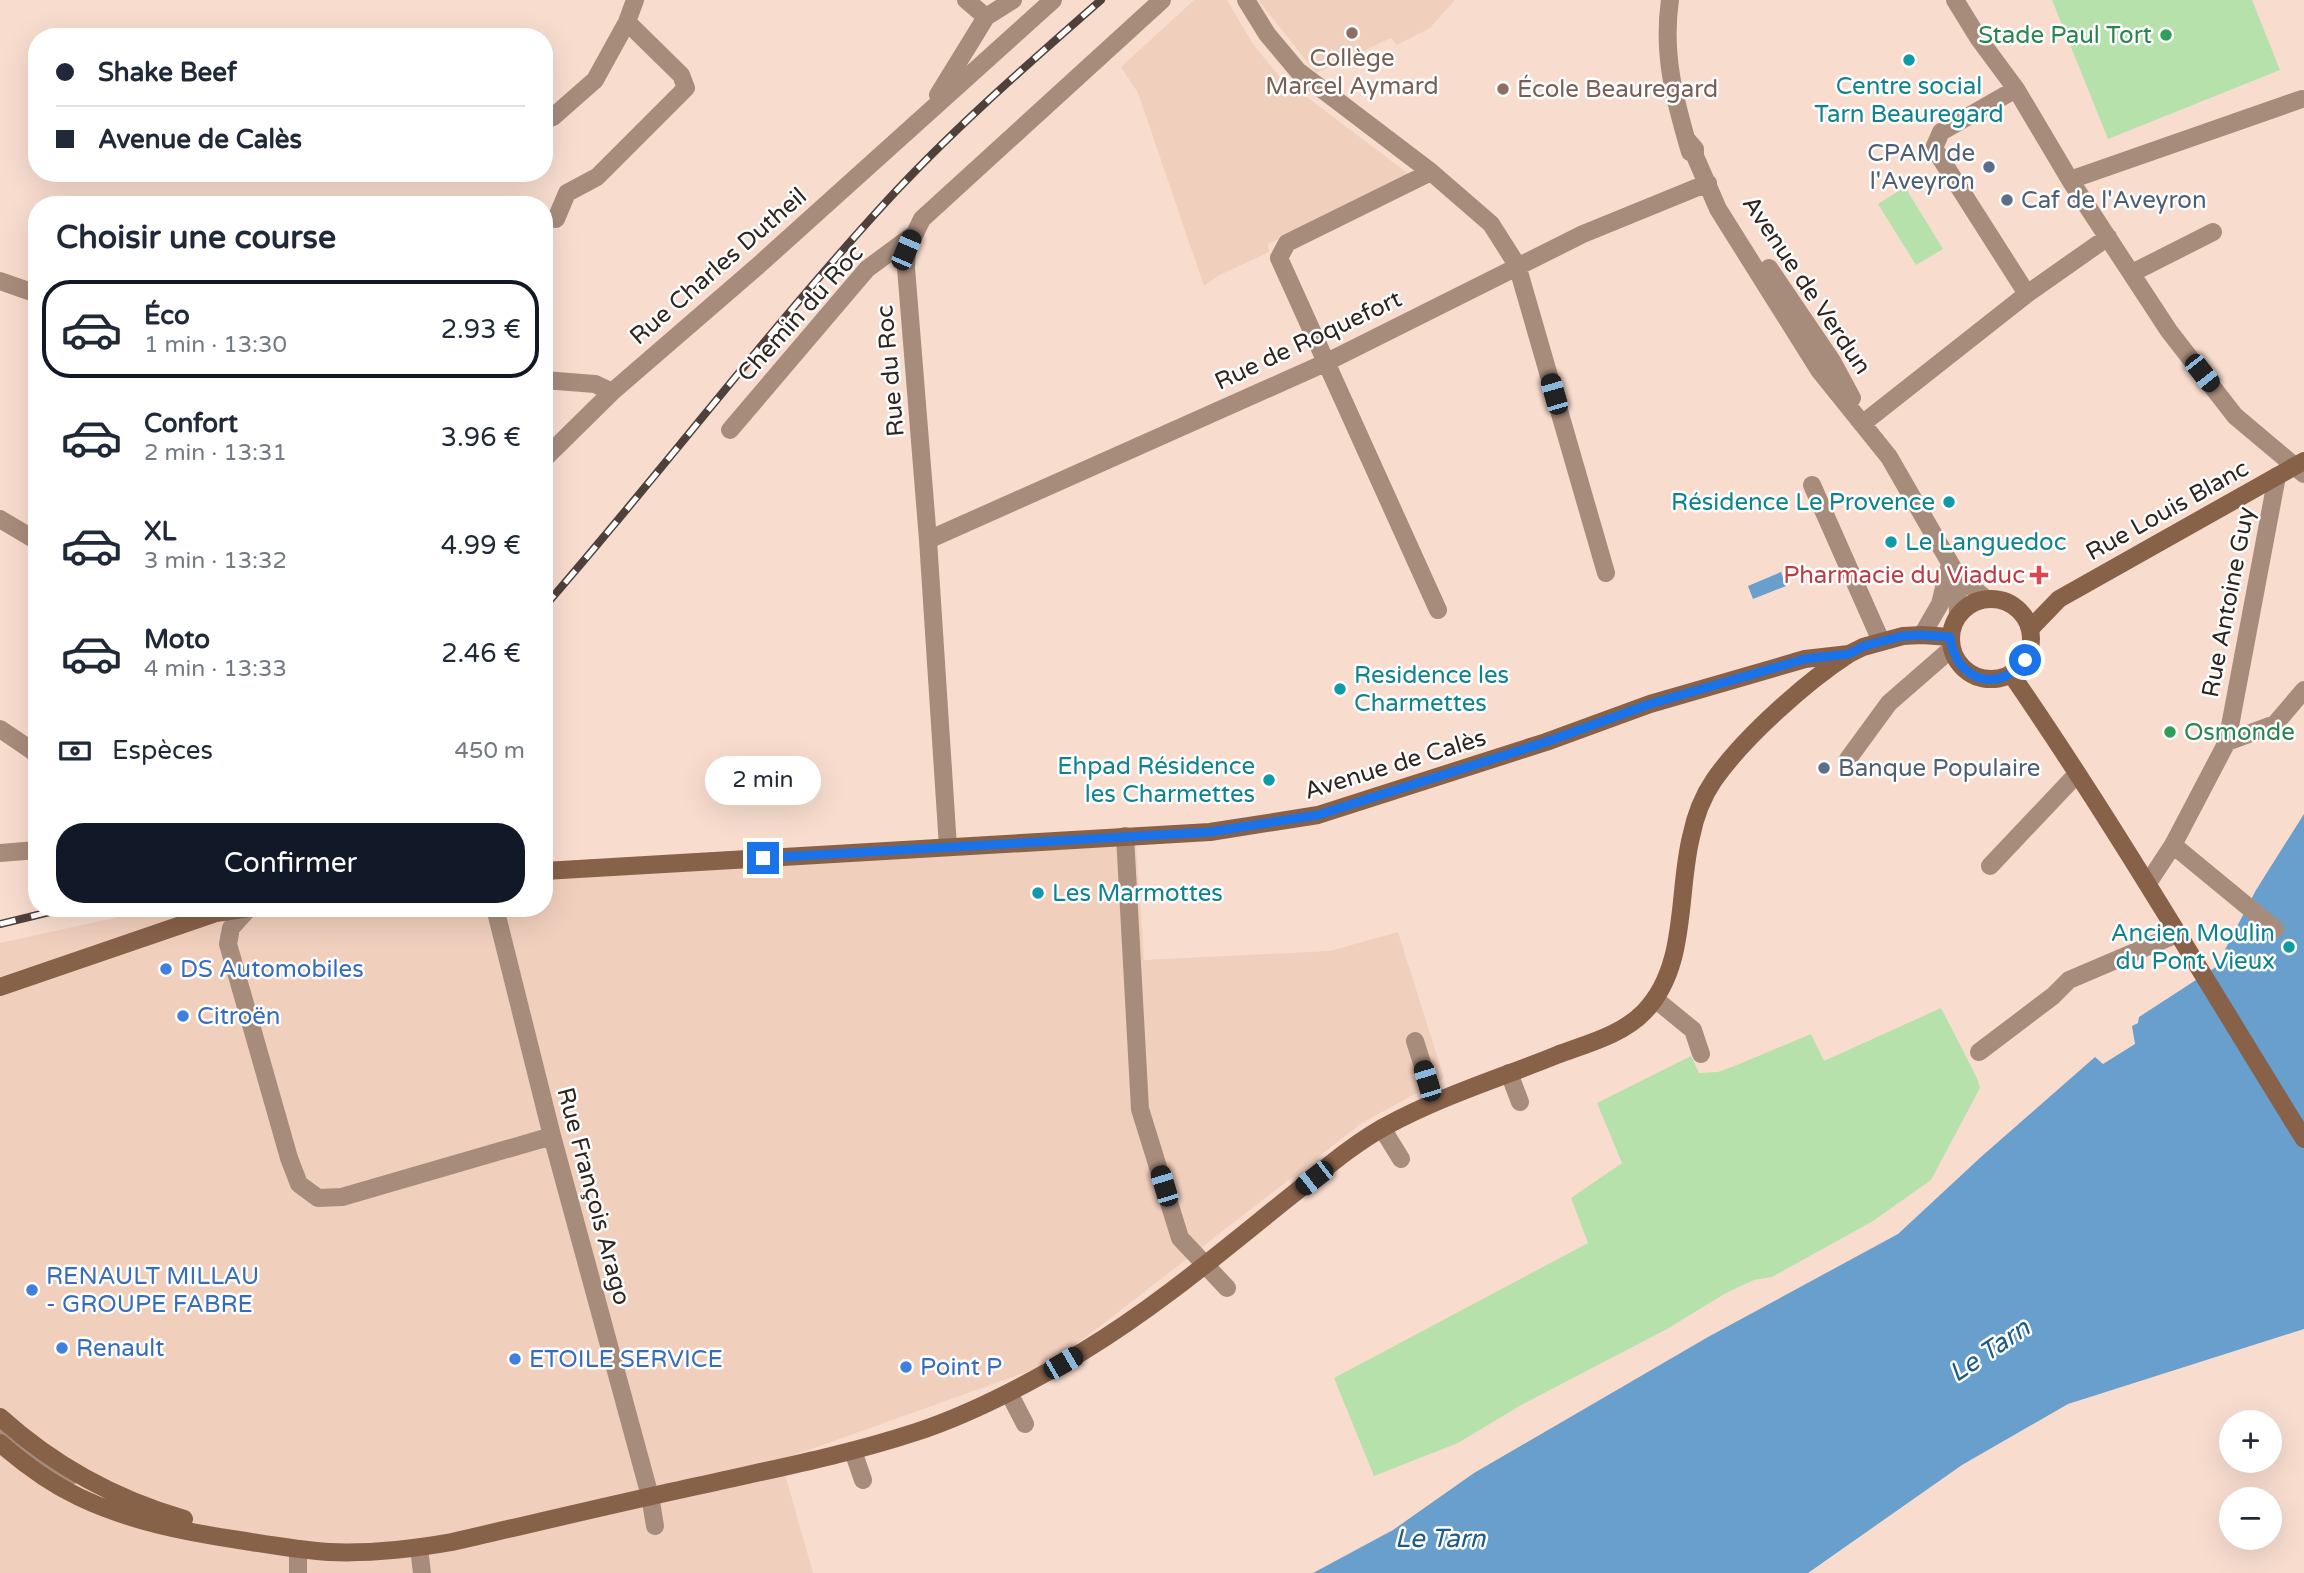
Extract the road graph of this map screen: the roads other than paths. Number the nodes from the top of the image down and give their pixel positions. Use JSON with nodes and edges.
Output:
{"nodes":[{"id":1,"x":635,"y":0,"type":"edge"},
{"id":2,"x":966,"y":0,"type":"edge"},
{"id":3,"x":1013,"y":0,"type":"edge"},
{"id":4,"x":1053,"y":0,"type":"edge"},
{"id":5,"x":1162,"y":0,"type":"edge"},
{"id":6,"x":1246,"y":0,"type":"edge"},
{"id":7,"x":1670,"y":0,"type":"edge"},
{"id":8,"x":1955,"y":0,"type":"edge"},
{"id":9,"x":986,"y":17,"type":"junction"},
{"id":10,"x":627,"y":22,"type":"junction"},
{"id":11,"x":2016,"y":89,"type":"junction"},
{"id":12,"x":2302,"y":99,"type":"dead end"},
{"id":13,"x":928,"y":113,"type":"junction"},
{"id":14,"x":553,"y":117,"type":"edge"},
{"id":15,"x":1431,"y":172,"type":"junction"},
{"id":16,"x":2070,"y":180,"type":"junction"},
{"id":17,"x":1708,"y":183,"type":"junction"},
{"id":18,"x":556,"y":219,"type":"dead end"},
{"id":19,"x":2213,"y":232,"type":"dead end"},
{"id":20,"x":913,"y":235,"type":"junction"},
{"id":21,"x":2108,"y":237,"type":"junction"},
{"id":22,"x":1517,"y":265,"type":"junction"},
{"id":23,"x":2132,"y":273,"type":"junction"},
{"id":24,"x":0,"y":281,"type":"edge"},
{"id":25,"x":28,"y":292,"type":"edge"},
{"id":26,"x":2027,"y":294,"type":"junction"},
{"id":27,"x":1325,"y":363,"type":"junction"},
{"id":28,"x":553,"y":381,"type":"edge"},
{"id":29,"x":612,"y":392,"type":"junction"},
{"id":30,"x":1865,"y":427,"type":"junction"},
{"id":31,"x":730,"y":430,"type":"dead end"},
{"id":32,"x":553,"y":450,"type":"edge"},
{"id":33,"x":2301,"y":467,"type":"edge"},
{"id":34,"x":2277,"y":476,"type":"junction"},
{"id":35,"x":1812,"y":485,"type":"dead end"},
{"id":36,"x":0,"y":519,"type":"edge"},
{"id":37,"x":28,"y":536,"type":"edge"},
{"id":38,"x":928,"y":540,"type":"junction"},
{"id":39,"x":1953,"y":570,"type":"junction"},
{"id":40,"x":1606,"y":573,"type":"dead end"},
{"id":41,"x":1986,"y":599,"type":"junction"},
{"id":42,"x":2054,"y":602,"type":"junction"},
{"id":43,"x":2017,"y":608,"type":"junction"},
{"id":44,"x":1438,"y":610,"type":"dead end"},
{"id":45,"x":1958,"y":615,"type":"junction"},
{"id":46,"x":2030,"y":629,"type":"junction"},
{"id":47,"x":1922,"y":635,"type":"junction"},
{"id":48,"x":1881,"y":641,"type":"junction"},
{"id":49,"x":1951,"y":643,"type":"junction"},
{"id":50,"x":1849,"y":654,"type":"junction"},
{"id":51,"x":2011,"y":674,"type":"junction"},
{"id":52,"x":2304,"y":690,"type":"edge"},
{"id":53,"x":0,"y":729,"type":"edge"},
{"id":54,"x":2227,"y":743,"type":"junction"},
{"id":55,"x":28,"y":748,"type":"edge"},
{"id":56,"x":1848,"y":759,"type":"dead end"},
{"id":57,"x":2077,"y":774,"type":"junction"},
{"id":58,"x":1125,"y":836,"type":"junction"},
{"id":59,"x":2173,"y":845,"type":"junction"},
{"id":60,"x":948,"y":847,"type":"junction"},
{"id":61,"x":28,"y":851,"type":"edge"},
{"id":62,"x":0,"y":853,"type":"edge"},
{"id":63,"x":1990,"y":866,"type":"dead end"},
{"id":64,"x":553,"y":870,"type":"edge"},
{"id":65,"x":2148,"y":883,"type":"junction"},
{"id":66,"x":204,"y":917,"type":"edge"},
{"id":67,"x":240,"y":917,"type":"edge"},
{"id":68,"x":497,"y":917,"type":"edge"},
{"id":69,"x":2276,"y":929,"type":"dead end"},
{"id":70,"x":2177,"y":934,"type":"junction"},
{"id":71,"x":0,"y":987,"type":"edge"},
{"id":72,"x":1655,"y":999,"type":"junction"},
{"id":73,"x":1415,"y":1041,"type":"dead end"},
{"id":74,"x":1979,"y":1052,"type":"dead end"},
{"id":75,"x":1702,"y":1054,"type":"dead end"},
{"id":76,"x":1509,"y":1073,"type":"junction"},
{"id":77,"x":1434,"y":1101,"type":"junction"},
{"id":78,"x":1520,"y":1102,"type":"dead end"},
{"id":79,"x":1382,"y":1128,"type":"junction"},
{"id":80,"x":552,"y":1136,"type":"junction"},
{"id":81,"x":2304,"y":1139,"type":"edge"},
{"id":82,"x":1401,"y":1159,"type":"dead end"},
{"id":83,"x":1204,"y":1265,"type":"junction"},
{"id":84,"x":1227,"y":1289,"type":"dead end"},
{"id":85,"x":1009,"y":1393,"type":"junction"},
{"id":86,"x":0,"y":1417,"type":"edge"},
{"id":87,"x":1025,"y":1424,"type":"dead end"},
{"id":88,"x":0,"y":1432,"type":"edge"},
{"id":89,"x":0,"y":1443,"type":"edge"},
{"id":90,"x":853,"y":1451,"type":"junction"},
{"id":91,"x":83,"y":1478,"type":"junction"},
{"id":92,"x":863,"y":1480,"type":"dead end"},
{"id":93,"x":650,"y":1496,"type":"junction"},
{"id":94,"x":655,"y":1526,"type":"dead end"},
{"id":95,"x":239,"y":1540,"type":"junction"},
{"id":96,"x":419,"y":1548,"type":"junction"},
{"id":97,"x":299,"y":1549,"type":"junction"},
{"id":98,"x":298,"y":1573,"type":"edge"},
{"id":99,"x":422,"y":1573,"type":"edge"}],
"edges":[{"from":1,"to":10,"type":"street"},
{"from":2,"to":9,"type":"street"},
{"from":3,"to":9,"type":"street","name":"Rue Charles Dutheil"},
{"from":4,"to":13,"type":"street","name":"Rue Charles Dutheil"},
{"from":5,"to":20,"type":"street","name":"Rue du Roc"},
{"from":6,"to":15,"type":"street"},
{"from":7,"to":17,"type":"street","name":"Avenue de Verdun"},
{"from":8,"to":11,"type":"street"},
{"from":9,"to":13,"type":"street","name":"Rue Charles Dutheil"},
{"from":10,"to":14,"type":"street"},
{"from":10,"to":18,"type":"street"},
{"from":11,"to":16,"type":"street"},
{"from":11,"to":26,"type":"street"},
{"from":12,"to":16,"type":"street"},
{"from":13,"to":29,"type":"street","name":"Rue Charles Dutheil"},
{"from":15,"to":22,"type":"street"},
{"from":15,"to":27,"type":"street"},
{"from":16,"to":21,"type":"street"},
{"from":17,"to":22,"type":"street","name":"Rue de Roquefort"},
{"from":17,"to":30,"type":"street","name":"Avenue de Verdun"},
{"from":19,"to":23,"type":"street"},
{"from":20,"to":31,"type":"street","name":"Chemin du Roc"},
{"from":20,"to":38,"type":"street","name":"Rue du Roc"},
{"from":21,"to":23,"type":"street"},
{"from":21,"to":26,"type":"street"},
{"from":22,"to":27,"type":"street","name":"Rue de Roquefort"},
{"from":22,"to":40,"type":"street"},
{"from":23,"to":33,"type":"street"},
{"from":24,"to":25,"type":"street"},
{"from":26,"to":30,"type":"street"},
{"from":27,"to":38,"type":"street","name":"Rue de Roquefort"},
{"from":27,"to":44,"type":"street"},
{"from":28,"to":29,"type":"street"},
{"from":29,"to":32,"type":"street","name":"Rue Charles Dutheil"},
{"from":30,"to":39,"type":"street","name":"Avenue de Verdun"},
{"from":33,"to":34,"type":"main road","name":"Rue Louis Blanc"},
{"from":34,"to":42,"type":"main road","name":"Rue Louis Blanc"},
{"from":34,"to":54,"type":"street","name":"Rue Antoine Guy"},
{"from":35,"to":48,"type":"street"},
{"from":36,"to":37,"type":"street"},
{"from":38,"to":60,"type":"street","name":"Rue du Roc"},
{"from":39,"to":41,"type":"street","name":"Avenue de Verdun"},
{"from":39,"to":45,"type":"street","name":"Avenue de Verdun"},
{"from":39,"to":47,"type":"street"},
{"from":41,"to":43,"type":"main road"},
{"from":41,"to":45,"type":"main road"},
{"from":42,"to":43,"type":"main road","name":"Rue Louis Blanc"},
{"from":42,"to":46,"type":"main road","name":"Rue Louis Blanc"},
{"from":43,"to":46,"type":"main road"},
{"from":45,"to":49,"type":"main road"},
{"from":46,"to":51,"type":"main road"},
{"from":47,"to":48,"type":"main road","name":"Avenue de Calès"},
{"from":47,"to":49,"type":"main road","name":"Avenue de Calès"},
{"from":48,"to":50,"type":"main road","name":"Avenue de Calès"},
{"from":49,"to":51,"type":"main road"},
{"from":49,"to":56,"type":"street"},
{"from":50,"to":58,"type":"main road","name":"Avenue de Calès"},
{"from":50,"to":72,"type":"main road"},
{"from":51,"to":57,"type":"main road"},
{"from":52,"to":54,"type":"street"},
{"from":53,"to":55,"type":"street"},
{"from":54,"to":59,"type":"street","name":"Rue Antoine Guy"},
{"from":57,"to":63,"type":"street"},
{"from":57,"to":65,"type":"main road"},
{"from":58,"to":60,"type":"main road","name":"Avenue de Calès"},
{"from":58,"to":83,"type":"street"},
{"from":59,"to":65,"type":"street","name":"Rue Antoine Guy"},
{"from":59,"to":69,"type":"street"},
{"from":60,"to":64,"type":"main road","name":"Avenue de Calès"},
{"from":61,"to":62,"type":"street"},
{"from":65,"to":70,"type":"main road"},
{"from":66,"to":71,"type":"main road"},
{"from":67,"to":80,"type":"street"},
{"from":68,"to":80,"type":"street","name":"Rue François Arago"},
{"from":70,"to":74,"type":"street"},
{"from":70,"to":81,"type":"main road"},
{"from":72,"to":75,"type":"street"},
{"from":72,"to":76,"type":"main road"},
{"from":73,"to":77,"type":"street"},
{"from":76,"to":77,"type":"main road"},
{"from":76,"to":78,"type":"street"},
{"from":77,"to":79,"type":"main road"},
{"from":79,"to":82,"type":"street"},
{"from":79,"to":83,"type":"main road"},
{"from":80,"to":93,"type":"street","name":"Rue François Arago"},
{"from":83,"to":84,"type":"street"},
{"from":83,"to":85,"type":"main road"},
{"from":85,"to":87,"type":"street"},
{"from":85,"to":90,"type":"main road"},
{"from":86,"to":91,"type":"main road"},
{"from":88,"to":91,"type":"street"},
{"from":89,"to":95,"type":"main road"},
{"from":90,"to":92,"type":"street"},
{"from":90,"to":93,"type":"main road"},
{"from":91,"to":95,"type":"main road"},
{"from":93,"to":94,"type":"street","name":"Rue François Arago"},
{"from":93,"to":96,"type":"main road"},
{"from":95,"to":97,"type":"main road"},
{"from":96,"to":97,"type":"main road"},
{"from":96,"to":99,"type":"street"},
{"from":97,"to":98,"type":"street"}]}
